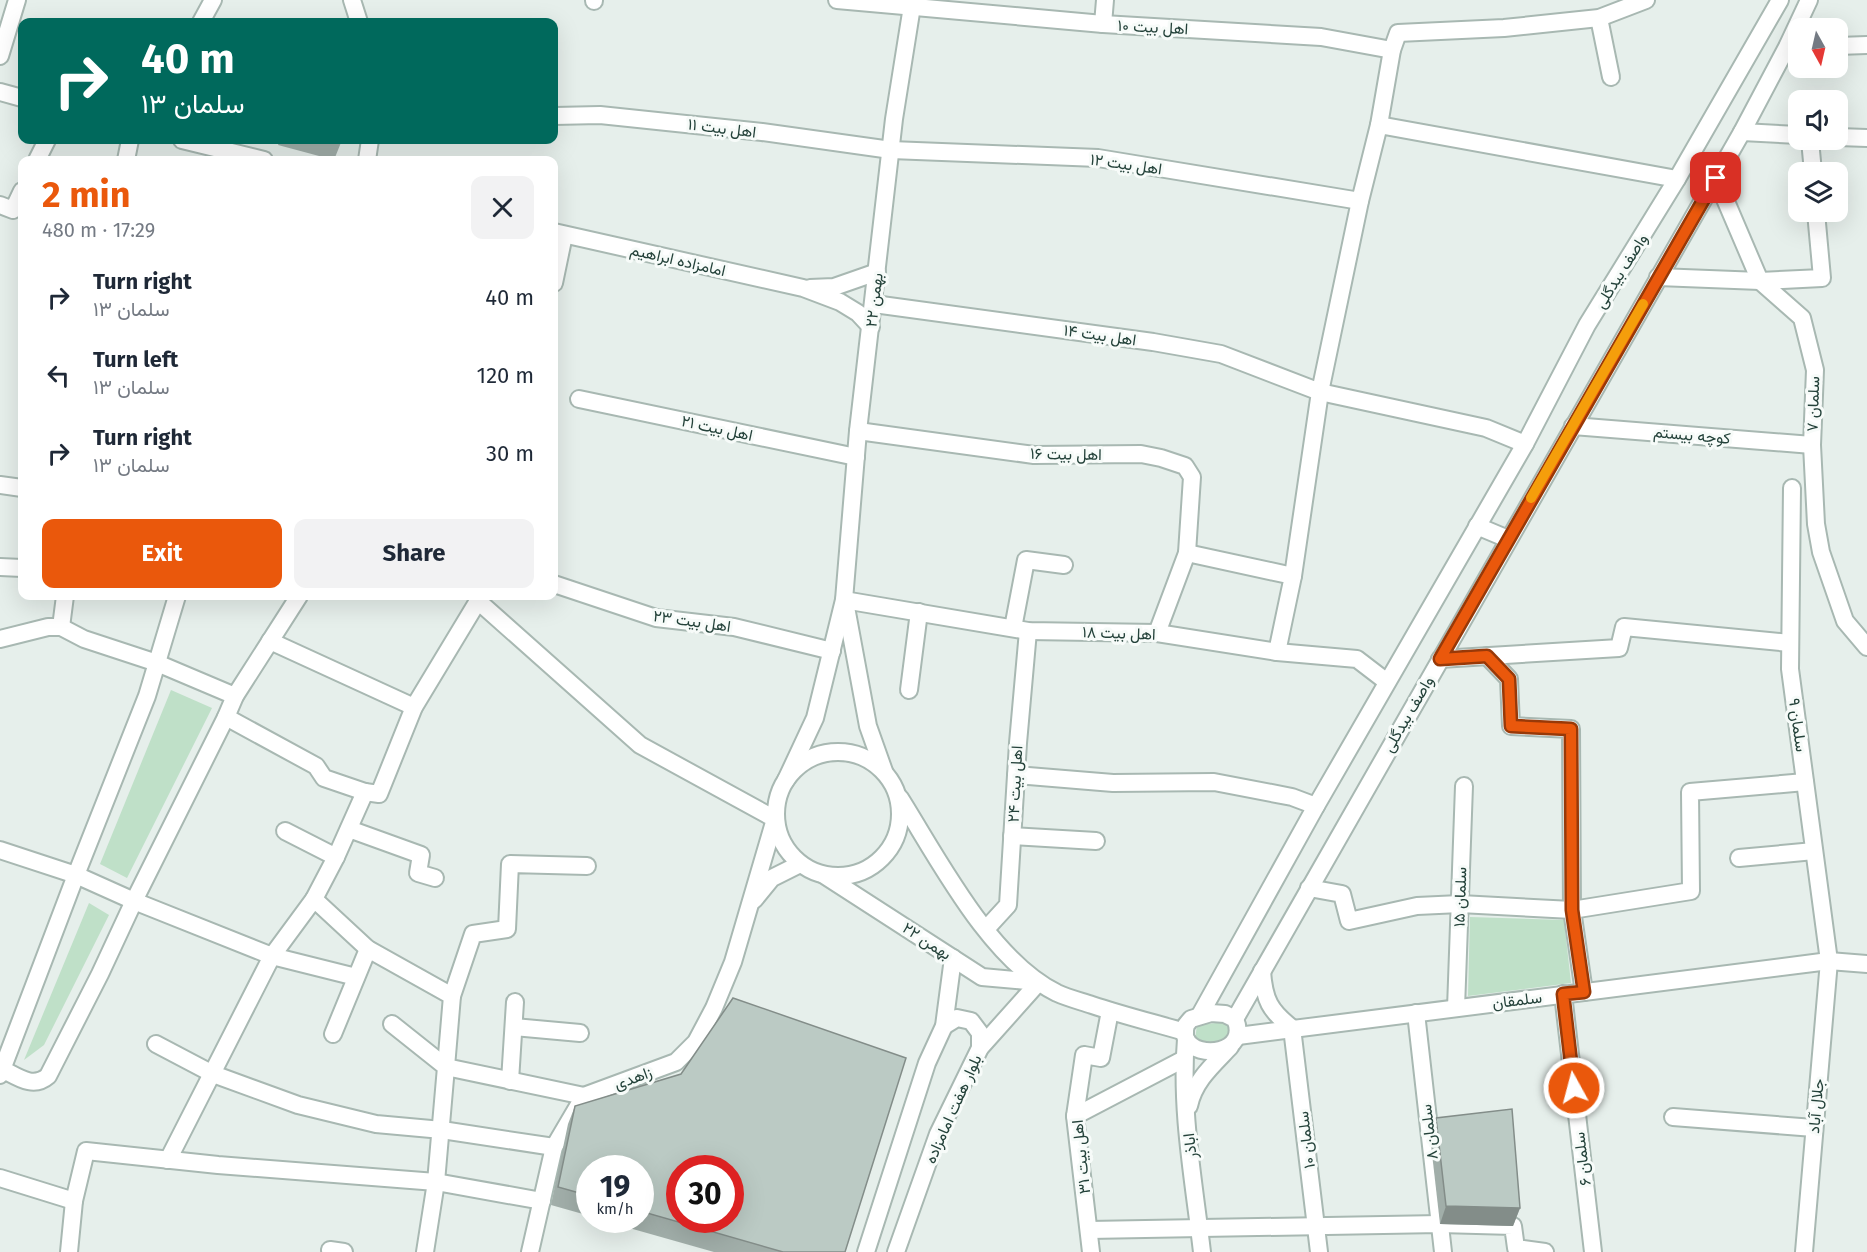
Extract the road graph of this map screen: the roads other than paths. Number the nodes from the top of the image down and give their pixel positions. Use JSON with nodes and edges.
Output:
{"nodes":[{"id":1,"x":17,"y":0,"type":"edge"},
{"id":2,"x":213,"y":0,"type":"edge"},
{"id":3,"x":352,"y":0,"type":"edge"},
{"id":4,"x":837,"y":0,"type":"edge"},
{"id":5,"x":1105,"y":0,"type":"edge"},
{"id":6,"x":1647,"y":0,"type":"edge"},
{"id":7,"x":1780,"y":0,"type":"edge"},
{"id":8,"x":1809,"y":0,"type":"edge"},
{"id":9,"x":912,"y":4,"type":"edge"},
{"id":10,"x":203,"y":18,"type":"edge"},
{"id":11,"x":358,"y":18,"type":"edge"},
{"id":12,"x":1599,"y":18,"type":"junction"},
{"id":13,"x":1803,"y":18,"type":"edge"},
{"id":14,"x":1103,"y":24,"type":"junction"},
{"id":15,"x":1867,"y":45,"type":"edge"},
{"id":16,"x":1848,"y":46,"type":"edge"},
{"id":17,"x":1392,"y":50,"type":"junction"},
{"id":18,"x":1788,"y":55,"type":"edge"},
{"id":19,"x":0,"y":56,"type":"edge"},
{"id":20,"x":1611,"y":77,"type":"dead end"},
{"id":21,"x":0,"y":92,"type":"edge"},
{"id":22,"x":18,"y":97,"type":"edge"},
{"id":23,"x":558,"y":116,"type":"edge"},
{"id":24,"x":1379,"y":125,"type":"junction"},
{"id":25,"x":1742,"y":132,"type":"junction"},
{"id":26,"x":1788,"y":134,"type":"edge"},
{"id":27,"x":1848,"y":137,"type":"edge"},
{"id":28,"x":1867,"y":138,"type":"edge"},
{"id":29,"x":198,"y":144,"type":"edge"},
{"id":30,"x":891,"y":150,"type":"junction"},
{"id":31,"x":248,"y":156,"type":"edge"},
{"id":32,"x":1716,"y":178,"type":"junction"},
{"id":33,"x":1677,"y":179,"type":"junction"},
{"id":34,"x":18,"y":199,"type":"edge"},
{"id":35,"x":1359,"y":201,"type":"junction"},
{"id":36,"x":0,"y":205,"type":"edge"},
{"id":37,"x":1817,"y":222,"type":"edge"},
{"id":38,"x":559,"y":234,"type":"edge"},
{"id":39,"x":877,"y":272,"type":"junction"},
{"id":40,"x":1658,"y":277,"type":"junction"},
{"id":41,"x":1760,"y":281,"type":"junction"},
{"id":42,"x":803,"y":288,"type":"junction"},
{"id":43,"x":874,"y":304,"type":"junction"},
{"id":44,"x":871,"y":327,"type":"junction"},
{"id":45,"x":1320,"y":392,"type":"junction"},
{"id":46,"x":579,"y":399,"type":"dead end"},
{"id":47,"x":1573,"y":426,"type":"junction"},
{"id":48,"x":858,"y":431,"type":"junction"},
{"id":49,"x":1525,"y":444,"type":"junction"},
{"id":50,"x":1812,"y":445,"type":"junction"},
{"id":51,"x":856,"y":457,"type":"junction"},
{"id":52,"x":0,"y":485,"type":"edge"},
{"id":53,"x":18,"y":487,"type":"edge"},
{"id":54,"x":1792,"y":488,"type":"dead end"},
{"id":55,"x":1477,"y":526,"type":"junction"},
{"id":56,"x":1508,"y":539,"type":"junction"},
{"id":57,"x":1187,"y":552,"type":"junction"},
{"id":58,"x":1064,"y":565,"type":"dead end"},
{"id":59,"x":0,"y":567,"type":"edge"},
{"id":60,"x":18,"y":568,"type":"edge"},
{"id":61,"x":1293,"y":576,"type":"junction"},
{"id":62,"x":558,"y":585,"type":"edge"},
{"id":63,"x":64,"y":600,"type":"edge"},
{"id":64,"x":176,"y":600,"type":"edge"},
{"id":65,"x":296,"y":600,"type":"edge"},
{"id":66,"x":478,"y":600,"type":"edge"},
{"id":67,"x":481,"y":600,"type":"edge"},
{"id":68,"x":844,"y":600,"type":"junction"},
{"id":69,"x":919,"y":612,"type":"junction"},
{"id":70,"x":61,"y":627,"type":"junction"},
{"id":71,"x":1021,"y":630,"type":"junction"},
{"id":72,"x":1157,"y":633,"type":"junction"},
{"id":73,"x":0,"y":639,"type":"edge"},
{"id":74,"x":270,"y":641,"type":"junction"},
{"id":75,"x":1790,"y":643,"type":"junction"},
{"id":76,"x":1867,"y":648,"type":"edge"},
{"id":77,"x":832,"y":651,"type":"junction"},
{"id":78,"x":1277,"y":652,"type":"junction"},
{"id":79,"x":1487,"y":656,"type":"junction"},
{"id":80,"x":1440,"y":659,"type":"junction"},
{"id":81,"x":157,"y":663,"type":"junction"},
{"id":82,"x":1387,"y":682,"type":"junction"},
{"id":83,"x":909,"y":690,"type":"dead end"},
{"id":84,"x":235,"y":696,"type":"junction"},
{"id":85,"x":414,"y":707,"type":"junction"},
{"id":86,"x":226,"y":717,"type":"junction"},
{"id":87,"x":884,"y":771,"type":"junction"},
{"id":88,"x":1016,"y":775,"type":"junction"},
{"id":89,"x":786,"y":780,"type":"junction"},
{"id":90,"x":1805,"y":782,"type":"junction"},
{"id":91,"x":1464,"y":786,"type":"dead end"},
{"id":92,"x":365,"y":792,"type":"junction"},
{"id":93,"x":898,"y":795,"type":"junction"},
{"id":94,"x":1316,"y":806,"type":"junction"},
{"id":95,"x":776,"y":819,"type":"junction"},
{"id":96,"x":349,"y":829,"type":"junction"},
{"id":97,"x":285,"y":831,"type":"dead end"},
{"id":98,"x":1012,"y":836,"type":"junction"},
{"id":99,"x":1096,"y":841,"type":"dead end"},
{"id":100,"x":0,"y":850,"type":"edge"},
{"id":101,"x":1814,"y":852,"type":"junction"},
{"id":102,"x":336,"y":857,"type":"junction"},
{"id":103,"x":1739,"y":858,"type":"dead end"},
{"id":104,"x":800,"y":864,"type":"junction"},
{"id":105,"x":587,"y":866,"type":"dead end"},
{"id":106,"x":76,"y":874,"type":"junction"},
{"id":107,"x":824,"y":875,"type":"junction"},
{"id":108,"x":435,"y":878,"type":"dead end"},
{"id":109,"x":1310,"y":888,"type":"junction"},
{"id":110,"x":314,"y":898,"type":"junction"},
{"id":111,"x":134,"y":901,"type":"junction"},
{"id":112,"x":1460,"y":904,"type":"junction"},
{"id":113,"x":748,"y":907,"type":"junction"},
{"id":114,"x":1572,"y":910,"type":"junction"},
{"id":115,"x":986,"y":928,"type":"junction"},
{"id":116,"x":368,"y":949,"type":"junction"},
{"id":117,"x":272,"y":956,"type":"junction"},
{"id":118,"x":953,"y":958,"type":"junction"},
{"id":119,"x":1829,"y":961,"type":"junction"},
{"id":120,"x":1867,"y":964,"type":"edge"},
{"id":121,"x":1262,"y":971,"type":"junction"},
{"id":122,"x":356,"y":977,"type":"junction"},
{"id":123,"x":1038,"y":982,"type":"junction"},
{"id":124,"x":1584,"y":992,"type":"junction"},
{"id":125,"x":1563,"y":994,"type":"junction"},
{"id":126,"x":452,"y":996,"type":"junction"},
{"id":127,"x":515,"y":1002,"type":"dead end"},
{"id":128,"x":1456,"y":1008,"type":"junction"},
{"id":129,"x":1110,"y":1011,"type":"junction"},
{"id":130,"x":1416,"y":1013,"type":"junction"},
{"id":131,"x":1200,"y":1015,"type":"junction"},
{"id":132,"x":392,"y":1024,"type":"dead end"},
{"id":133,"x":944,"y":1026,"type":"junction"},
{"id":134,"x":514,"y":1027,"type":"junction"},
{"id":135,"x":1293,"y":1028,"type":"junction"},
{"id":136,"x":580,"y":1033,"type":"dead end"},
{"id":137,"x":1236,"y":1033,"type":"junction"},
{"id":138,"x":333,"y":1034,"type":"dead end"},
{"id":139,"x":1185,"y":1035,"type":"junction"},
{"id":140,"x":156,"y":1044,"type":"dead end"},
{"id":141,"x":980,"y":1048,"type":"junction"},
{"id":142,"x":1184,"y":1059,"type":"junction"},
{"id":143,"x":446,"y":1067,"type":"junction"},
{"id":144,"x":1,"y":1072,"type":"edge"},
{"id":145,"x":213,"y":1074,"type":"junction"},
{"id":146,"x":510,"y":1081,"type":"junction"},
{"id":147,"x":584,"y":1096,"type":"junction"},
{"id":148,"x":1075,"y":1116,"type":"junction"},
{"id":149,"x":1187,"y":1116,"type":"junction"},
{"id":150,"x":1672,"y":1117,"type":"dead end"},
{"id":151,"x":1814,"y":1128,"type":"junction"},
{"id":152,"x":441,"y":1130,"type":"junction"},
{"id":153,"x":554,"y":1147,"type":"junction"},
{"id":154,"x":168,"y":1160,"type":"junction"},
{"id":155,"x":0,"y":1178,"type":"edge"},
{"id":156,"x":436,"y":1182,"type":"junction"},
{"id":157,"x":74,"y":1201,"type":"junction"},
{"id":158,"x":542,"y":1201,"type":"junction"},
{"id":159,"x":1440,"y":1224,"type":"junction"},
{"id":160,"x":1316,"y":1226,"type":"junction"},
{"id":161,"x":1200,"y":1229,"type":"junction"},
{"id":162,"x":1089,"y":1230,"type":"junction"},
{"id":163,"x":69,"y":1252,"type":"edge"},
{"id":164,"x":425,"y":1252,"type":"edge"},
{"id":165,"x":530,"y":1252,"type":"edge"},
{"id":166,"x":866,"y":1252,"type":"edge"},
{"id":167,"x":896,"y":1252,"type":"edge"},
{"id":168,"x":1091,"y":1252,"type":"edge"},
{"id":169,"x":1202,"y":1252,"type":"edge"},
{"id":170,"x":1319,"y":1252,"type":"edge"},
{"id":171,"x":1443,"y":1252,"type":"edge"},
{"id":172,"x":1545,"y":1252,"type":"edge"},
{"id":173,"x":1593,"y":1252,"type":"edge"},
{"id":174,"x":1803,"y":1252,"type":"edge"}],
"edges":[{"from":1,"to":19,"type":"street"},
{"from":2,"to":10,"type":"street"},
{"from":3,"to":11,"type":"street"},
{"from":4,"to":9,"type":"street","name":"اهل بیت ۱۰"},
{"from":5,"to":14,"type":"street"},
{"from":6,"to":12,"type":"street"},
{"from":7,"to":33,"type":"street","name":"واصف بیدگلی"},
{"from":8,"to":13,"type":"street","name":"واصف بیدگلی"},
{"from":9,"to":14,"type":"street","name":"اهل بیت ۱۰"},
{"from":9,"to":30,"type":"street","name":"۲۲ بهمن"},
{"from":12,"to":17,"type":"street"},
{"from":12,"to":20,"type":"street"},
{"from":14,"to":17,"type":"street","name":"اهل بیت ۱۰"},
{"from":15,"to":16,"type":"street"},
{"from":17,"to":24,"type":"street"},
{"from":18,"to":25,"type":"street","name":"واصف بیدگلی"},
{"from":21,"to":22,"type":"street"},
{"from":23,"to":30,"type":"street","name":"اهل بیت ۱۱"},
{"from":24,"to":33,"type":"street"},
{"from":24,"to":35,"type":"street"},
{"from":25,"to":26,"type":"street"},
{"from":25,"to":32,"type":"street","name":"واصف بیدگلی"},
{"from":27,"to":28,"type":"street"},
{"from":29,"to":31,"type":"street"},
{"from":30,"to":35,"type":"street","name":"اهل بیت ۱۲"},
{"from":30,"to":39,"type":"street","name":"۲۲ بهمن"},
{"from":32,"to":40,"type":"street","name":"واصف بیدگلی"},
{"from":32,"to":41,"type":"street","name":"سلمان ۷"},
{"from":33,"to":49,"type":"street","name":"واصف بیدگلی"},
{"from":34,"to":36,"type":"street"},
{"from":35,"to":45,"type":"street"},
{"from":37,"to":41,"type":"street"},
{"from":38,"to":42,"type":"street","name":"امامزاده ابراهیم"},
{"from":39,"to":42,"type":"street","name":"امامزاده ابراهیم"},
{"from":39,"to":43,"type":"street","name":"۲۲ بهمن"},
{"from":40,"to":41,"type":"street"},
{"from":40,"to":47,"type":"street","name":"واصف بیدگلی"},
{"from":41,"to":50,"type":"street","name":"سلمان ۷"},
{"from":42,"to":44,"type":"street","name":"امامزاده ابراهیم"},
{"from":43,"to":44,"type":"street","name":"۲۲ بهمن"},
{"from":43,"to":45,"type":"street","name":"اهل بیت ۱۴"},
{"from":44,"to":48,"type":"street","name":"۲۲ بهمن"},
{"from":45,"to":49,"type":"street","name":"اهل بیت ۱۴"},
{"from":45,"to":61,"type":"street"},
{"from":46,"to":51,"type":"street","name":"اهل بیت ۲۱"},
{"from":47,"to":50,"type":"street","name":"کوچه بیستم"},
{"from":47,"to":56,"type":"street","name":"واصف بیدگلی"},
{"from":48,"to":51,"type":"street","name":"۲۲ بهمن"},
{"from":48,"to":57,"type":"street","name":"اهل بیت ۱۶"},
{"from":49,"to":55,"type":"street","name":"واصف بیدگلی"},
{"from":50,"to":76,"type":"street","name":"سلمان ۷"},
{"from":51,"to":68,"type":"street","name":"۲۲ بهمن"},
{"from":52,"to":53,"type":"street"},
{"from":54,"to":75,"type":"street","name":"سلمان ۹"},
{"from":55,"to":56,"type":"street"},
{"from":55,"to":82,"type":"street","name":"واصف بیدگلی"},
{"from":56,"to":80,"type":"street","name":"واصف بیدگلی"},
{"from":57,"to":61,"type":"street"},
{"from":57,"to":72,"type":"street","name":"اهل بیت ۱۶"},
{"from":58,"to":71,"type":"street","name":"اهل بیت ۲۴"},
{"from":59,"to":60,"type":"street"},
{"from":61,"to":78,"type":"street"},
{"from":62,"to":77,"type":"street","name":"اهل بیت ۲۳"},
{"from":63,"to":70,"type":"street"},
{"from":64,"to":81,"type":"street"},
{"from":65,"to":74,"type":"street"},
{"from":66,"to":85,"type":"street"},
{"from":67,"to":95,"type":"street"},
{"from":68,"to":69,"type":"street","name":"اهل بیت ۱۸"},
{"from":68,"to":77,"type":"street","name":"۲۲ بهمن"},
{"from":68,"to":87,"type":"street","name":"۲۲ بهمن"},
{"from":69,"to":71,"type":"street","name":"اهل بیت ۱۸"},
{"from":69,"to":83,"type":"street"},
{"from":70,"to":73,"type":"street"},
{"from":70,"to":81,"type":"street"},
{"from":71,"to":72,"type":"street","name":"اهل بیت ۱۸"},
{"from":71,"to":88,"type":"street","name":"اهل بیت ۲۴"},
{"from":72,"to":78,"type":"street","name":"اهل بیت ۱۸"},
{"from":74,"to":84,"type":"street"},
{"from":74,"to":85,"type":"street"},
{"from":75,"to":79,"type":"street"},
{"from":75,"to":90,"type":"street","name":"سلمان ۹"},
{"from":77,"to":89,"type":"street","name":"۲۲ بهمن"},
{"from":78,"to":82,"type":"street","name":"اهل بیت ۱۸"},
{"from":79,"to":80,"type":"street"},
{"from":79,"to":114,"type":"street"},
{"from":80,"to":109,"type":"street","name":"واصف بیدگلی"},
{"from":81,"to":84,"type":"street"},
{"from":81,"to":106,"type":"street"},
{"from":82,"to":94,"type":"street","name":"واصف بیدگلی"},
{"from":84,"to":86,"type":"street"},
{"from":85,"to":92,"type":"street"},
{"from":86,"to":92,"type":"street"},
{"from":86,"to":111,"type":"street"},
{"from":87,"to":89,"type":"street"},
{"from":87,"to":93,"type":"street"},
{"from":88,"to":94,"type":"street"},
{"from":88,"to":98,"type":"street","name":"اهل بیت ۲۴"},
{"from":89,"to":95,"type":"street"},
{"from":90,"to":101,"type":"street","name":"سلمان ۹"},
{"from":90,"to":114,"type":"street"},
{"from":91,"to":112,"type":"street","name":"سلمان ۱۵"},
{"from":92,"to":96,"type":"street"},
{"from":93,"to":107,"type":"street"},
{"from":93,"to":115,"type":"street","name":"۲۲ بهمن"},
{"from":94,"to":131,"type":"street","name":"واصف بیدگلی"},
{"from":95,"to":104,"type":"street"},
{"from":95,"to":113,"type":"street","name":"زاهدی"},
{"from":96,"to":102,"type":"street"},
{"from":96,"to":108,"type":"street"},
{"from":97,"to":102,"type":"street"},
{"from":98,"to":99,"type":"street"},
{"from":98,"to":115,"type":"street","name":"اهل بیت ۲۴"},
{"from":100,"to":106,"type":"street"},
{"from":101,"to":103,"type":"street"},
{"from":101,"to":119,"type":"street","name":"سلمان ۹"},
{"from":102,"to":110,"type":"street"},
{"from":104,"to":107,"type":"street"},
{"from":104,"to":113,"type":"street","name":"زاهدی"},
{"from":105,"to":126,"type":"street"},
{"from":106,"to":111,"type":"street"},
{"from":106,"to":144,"type":"street"},
{"from":107,"to":118,"type":"street","name":"۲۲ بهمن"},
{"from":109,"to":112,"type":"street"},
{"from":109,"to":121,"type":"street","name":"واصف بیدگلی"},
{"from":110,"to":116,"type":"street"},
{"from":110,"to":117,"type":"street"},
{"from":111,"to":117,"type":"street"},
{"from":111,"to":144,"type":"street"},
{"from":112,"to":114,"type":"street"},
{"from":112,"to":128,"type":"street","name":"سلمان ۱۵"},
{"from":113,"to":147,"type":"street","name":"زاهدی"},
{"from":114,"to":124,"type":"street"},
{"from":115,"to":123,"type":"street","name":"۲۲ بهمن"},
{"from":116,"to":122,"type":"street"},
{"from":116,"to":126,"type":"street"},
{"from":117,"to":122,"type":"street"},
{"from":117,"to":145,"type":"street"},
{"from":118,"to":123,"type":"street","name":"۲۲ بهمن"},
{"from":118,"to":133,"type":"street","name":"بلوار هفت امامزاده"},
{"from":119,"to":120,"type":"street","name":"سلمقان"},
{"from":119,"to":124,"type":"street","name":"سلمقان"},
{"from":119,"to":151,"type":"street","name":"جلال آباد"},
{"from":121,"to":135,"type":"street"},
{"from":121,"to":137,"type":"street","name":"واصف بیدگلی"},
{"from":122,"to":138,"type":"street"},
{"from":123,"to":129,"type":"street","name":"۲۲ بهمن"},
{"from":123,"to":141,"type":"street","name":"بلوار هفت امامزاده"},
{"from":124,"to":125,"type":"street","name":"سلمقان"},
{"from":125,"to":128,"type":"street","name":"سلمقان"},
{"from":125,"to":173,"type":"street","name":"سلمان ۶"},
{"from":126,"to":143,"type":"street"},
{"from":127,"to":134,"type":"street"},
{"from":128,"to":130,"type":"street","name":"سلمقان"},
{"from":129,"to":139,"type":"street","name":"۲۲ بهمن"},
{"from":129,"to":148,"type":"street","name":"اهل بیت ۳۱"},
{"from":130,"to":135,"type":"street","name":"سلمقان"},
{"from":130,"to":159,"type":"street","name":"سلمان ۸"},
{"from":131,"to":137,"type":"street"},
{"from":131,"to":139,"type":"street","name":"واصف بیدگلی"},
{"from":132,"to":143,"type":"street"},
{"from":133,"to":141,"type":"street"},
{"from":133,"to":166,"type":"street","name":"بلوار هفت امامزاده"},
{"from":134,"to":136,"type":"street"},
{"from":134,"to":146,"type":"street"},
{"from":135,"to":137,"type":"street","name":"سلمقان"},
{"from":135,"to":160,"type":"street","name":"سلمان ۱۰"},
{"from":137,"to":139,"type":"street","name":"۲۲ بهمن"},
{"from":137,"to":149,"type":"street","name":"واصف بیدگلی"},
{"from":139,"to":142,"type":"street","name":"اباذر"},
{"from":140,"to":145,"type":"street"},
{"from":141,"to":167,"type":"street","name":"بلوار هفت امامزاده"},
{"from":142,"to":148,"type":"street"},
{"from":142,"to":149,"type":"street","name":"اباذر"},
{"from":143,"to":146,"type":"street"},
{"from":143,"to":152,"type":"street"},
{"from":145,"to":152,"type":"street"},
{"from":145,"to":154,"type":"street"},
{"from":146,"to":147,"type":"street"},
{"from":147,"to":153,"type":"street"},
{"from":148,"to":162,"type":"street","name":"اهل بیت ۳۱"},
{"from":149,"to":161,"type":"street","name":"اباذر"},
{"from":150,"to":151,"type":"street"},
{"from":151,"to":174,"type":"street","name":"جلال آباد"},
{"from":152,"to":153,"type":"street"},
{"from":152,"to":156,"type":"street"},
{"from":153,"to":158,"type":"street"},
{"from":154,"to":156,"type":"street"},
{"from":154,"to":157,"type":"street"},
{"from":155,"to":157,"type":"street"},
{"from":156,"to":158,"type":"street"},
{"from":156,"to":164,"type":"street"},
{"from":157,"to":163,"type":"street"},
{"from":158,"to":165,"type":"street"},
{"from":159,"to":160,"type":"street"},
{"from":159,"to":171,"type":"street","name":"سلمان ۸"},
{"from":159,"to":172,"type":"street"},
{"from":160,"to":161,"type":"street"},
{"from":160,"to":170,"type":"street","name":"سلمان ۱۰"},
{"from":161,"to":162,"type":"street"},
{"from":161,"to":169,"type":"street","name":"اباذر"},
{"from":162,"to":168,"type":"street","name":"اهل بیت ۳۱"}]}
